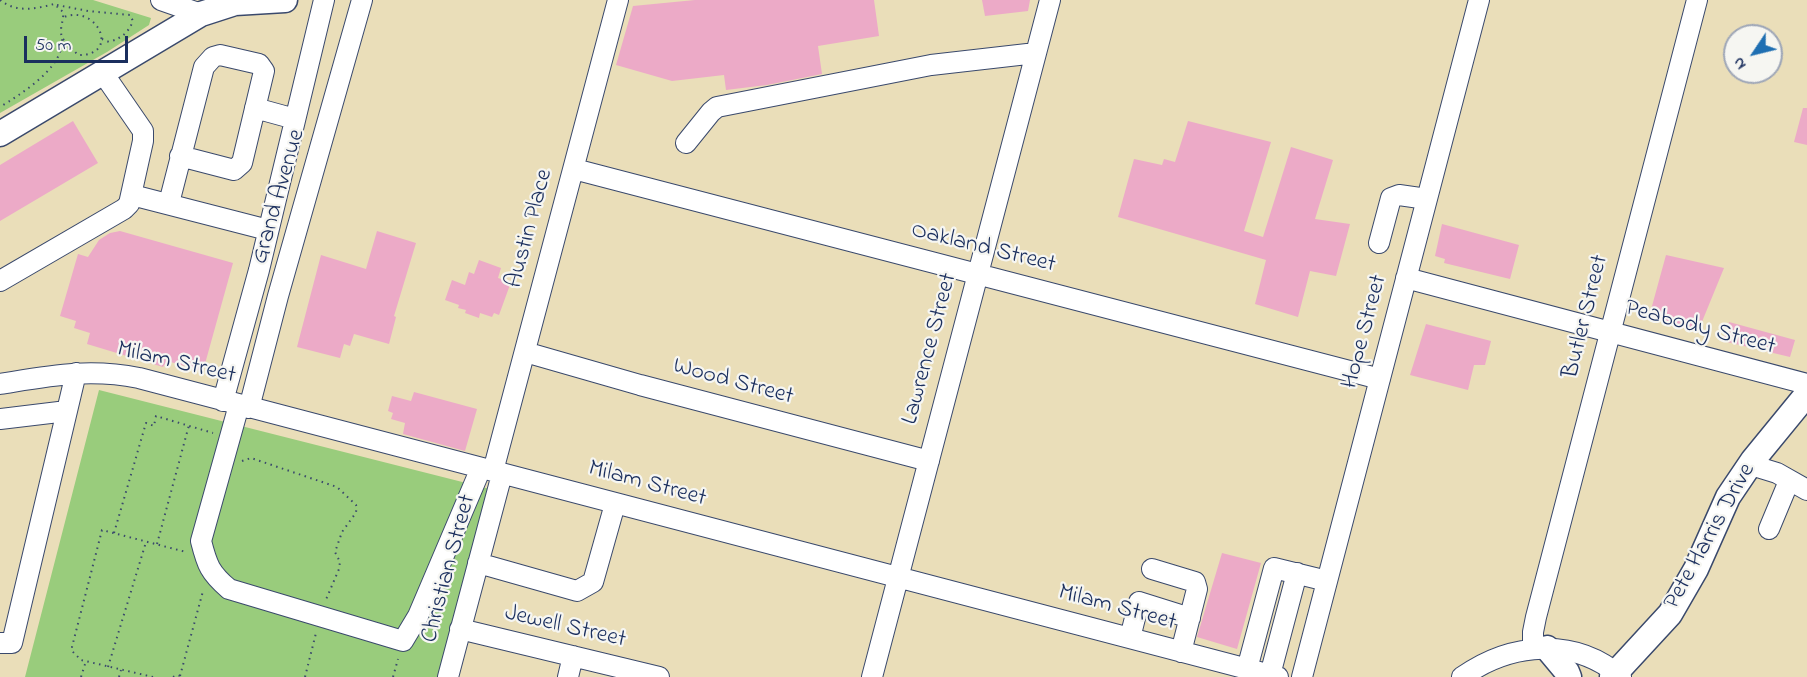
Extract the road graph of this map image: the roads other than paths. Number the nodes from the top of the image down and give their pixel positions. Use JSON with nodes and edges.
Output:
{"nodes":[{"id":1,"x":161,"y":0,"type":"edge"},
{"id":2,"x":285,"y":0,"type":"edge"},
{"id":3,"x":324,"y":0,"type":"edge"},
{"id":4,"x":362,"y":0,"type":"edge"},
{"id":5,"x":618,"y":0,"type":"edge"},
{"id":6,"x":1050,"y":0,"type":"edge"},
{"id":7,"x":1479,"y":0,"type":"edge"},
{"id":8,"x":1697,"y":0,"type":"edge"},
{"id":9,"x":201,"y":14,"type":"junction"},
{"id":10,"x":1036,"y":53,"type":"junction"},
{"id":11,"x":102,"y":73,"type":"junction"},
{"id":12,"x":255,"y":108,"type":"junction"},
{"id":13,"x":295,"y":119,"type":"junction"},
{"id":14,"x":0,"y":134,"type":"edge"},
{"id":15,"x":686,"y":143,"type":"dead end"},
{"id":16,"x":180,"y":156,"type":"junction"},
{"id":17,"x":574,"y":169,"type":"junction"},
{"id":18,"x":132,"y":195,"type":"junction"},
{"id":19,"x":1427,"y":199,"type":"junction"},
{"id":20,"x":169,"y":203,"type":"junction"},
{"id":21,"x":268,"y":230,"type":"junction"},
{"id":22,"x":1379,"y":243,"type":"dead end"},
{"id":23,"x":978,"y":274,"type":"junction"},
{"id":24,"x":1406,"y":278,"type":"junction"},
{"id":25,"x":0,"y":281,"type":"edge"},
{"id":26,"x":1610,"y":332,"type":"junction"},
{"id":27,"x":525,"y":352,"type":"junction"},
{"id":28,"x":76,"y":373,"type":"junction"},
{"id":29,"x":1380,"y":379,"type":"junction"},
{"id":30,"x":0,"y":384,"type":"edge"},
{"id":31,"x":1807,"y":384,"type":"edge"},
{"id":32,"x":1807,"y":394,"type":"edge"},
{"id":33,"x":237,"y":405,"type":"junction"},
{"id":34,"x":67,"y":411,"type":"junction"},
{"id":35,"x":0,"y":419,"type":"edge"},
{"id":36,"x":928,"y":461,"type":"junction"},
{"id":37,"x":1751,"y":465,"type":"junction"},
{"id":38,"x":492,"y":471,"type":"junction"},
{"id":39,"x":1789,"y":481,"type":"junction"},
{"id":40,"x":1807,"y":490,"type":"edge"},
{"id":41,"x":615,"y":504,"type":"junction"},
{"id":42,"x":1769,"y":529,"type":"dead end"},
{"id":43,"x":478,"y":563,"type":"junction"},
{"id":44,"x":1152,"y":569,"type":"dead end"},
{"id":45,"x":1297,"y":573,"type":"junction"},
{"id":46,"x":898,"y":577,"type":"junction"},
{"id":47,"x":1327,"y":581,"type":"junction"},
{"id":48,"x":1190,"y":618,"type":"junction"},
{"id":49,"x":460,"y":629,"type":"junction"},
{"id":50,"x":1130,"y":638,"type":"junction"},
{"id":51,"x":0,"y":643,"type":"edge"},
{"id":52,"x":1540,"y":648,"type":"junction"},
{"id":53,"x":1181,"y":652,"type":"junction"},
{"id":54,"x":573,"y":656,"type":"junction"},
{"id":55,"x":1246,"y":669,"type":"junction"},
{"id":56,"x":1274,"y":676,"type":"edge"},
{"id":57,"x":1617,"y":676,"type":"edge"},
{"id":58,"x":448,"y":677,"type":"edge"},
{"id":59,"x":568,"y":677,"type":"edge"},
{"id":60,"x":659,"y":677,"type":"edge"},
{"id":61,"x":872,"y":677,"type":"edge"},
{"id":62,"x":1302,"y":677,"type":"edge"},
{"id":63,"x":1462,"y":677,"type":"edge"},
{"id":64,"x":1569,"y":677,"type":"edge"}],
"edges":[{"from":1,"to":9,"type":"street"},
{"from":2,"to":9,"type":"main road"},
{"from":3,"to":13,"type":"street","name":"Grand Avenue"},
{"from":4,"to":33,"type":"street","name":"Grand Avenue"},
{"from":5,"to":17,"type":"street","name":"Austin Place"},
{"from":6,"to":10,"type":"street","name":"Lawrence Street"},
{"from":7,"to":19,"type":"street","name":"Hope Street"},
{"from":8,"to":26,"type":"street","name":"Butler Street"},
{"from":9,"to":11,"type":"main road"},
{"from":10,"to":15,"type":"street"},
{"from":10,"to":23,"type":"street","name":"Lawrence Street"},
{"from":11,"to":14,"type":"main road"},
{"from":11,"to":18,"type":"street"},
{"from":12,"to":13,"type":"street"},
{"from":12,"to":16,"type":"street"},
{"from":12,"to":16,"type":"street"},
{"from":13,"to":21,"type":"street","name":"Grand Avenue"},
{"from":16,"to":20,"type":"street"},
{"from":17,"to":23,"type":"street","name":"Oakland Street"},
{"from":17,"to":27,"type":"street","name":"Austin Place"},
{"from":18,"to":20,"type":"street"},
{"from":18,"to":25,"type":"street"},
{"from":19,"to":22,"type":"street"},
{"from":19,"to":24,"type":"street","name":"Hope Street"},
{"from":20,"to":21,"type":"street"},
{"from":21,"to":33,"type":"street","name":"Grand Avenue"},
{"from":23,"to":29,"type":"street","name":"Oakland Street"},
{"from":23,"to":36,"type":"street","name":"Lawrence Street"},
{"from":24,"to":26,"type":"street","name":"Peabody Street"},
{"from":24,"to":29,"type":"street","name":"Hope Street"},
{"from":26,"to":31,"type":"street","name":"Peabody Street"},
{"from":26,"to":52,"type":"street","name":"Butler Street"},
{"from":27,"to":36,"type":"street","name":"Wood Street"},
{"from":27,"to":38,"type":"street","name":"Austin Place"},
{"from":28,"to":30,"type":"street","name":"Milam Street"},
{"from":28,"to":33,"type":"street","name":"Milam Street"},
{"from":28,"to":34,"type":"street"},
{"from":29,"to":47,"type":"street","name":"Hope Street"},
{"from":32,"to":37,"type":"main road","name":"Pete Harris Drive"},
{"from":33,"to":38,"type":"street","name":"Milam Street"},
{"from":33,"to":38,"type":"street"},
{"from":34,"to":35,"type":"street"},
{"from":34,"to":51,"type":"street"},
{"from":36,"to":46,"type":"street","name":"Lawrence Street"},
{"from":37,"to":39,"type":"street"},
{"from":37,"to":57,"type":"main road","name":"Pete Harris Drive"},
{"from":38,"to":41,"type":"street","name":"Milam Street"},
{"from":38,"to":43,"type":"street","name":"Christian Street"},
{"from":39,"to":40,"type":"street"},
{"from":39,"to":42,"type":"street"},
{"from":41,"to":43,"type":"street"},
{"from":41,"to":46,"type":"street","name":"Milam Street"},
{"from":43,"to":49,"type":"street","name":"Christian Street"},
{"from":44,"to":48,"type":"street"},
{"from":45,"to":47,"type":"street"},
{"from":45,"to":55,"type":"street"},
{"from":45,"to":56,"type":"street"},
{"from":46,"to":50,"type":"street","name":"Milam Street"},
{"from":46,"to":61,"type":"street","name":"Lawrence Street"},
{"from":47,"to":62,"type":"street","name":"Hope Street"},
{"from":48,"to":50,"type":"street"},
{"from":48,"to":53,"type":"street"},
{"from":49,"to":54,"type":"street","name":"Jewell Street"},
{"from":49,"to":58,"type":"street","name":"Christian Street"},
{"from":50,"to":53,"type":"street","name":"Milam Street"},
{"from":52,"to":57,"type":"street"},
{"from":52,"to":63,"type":"street"},
{"from":52,"to":64,"type":"main road"},
{"from":53,"to":55,"type":"street","name":"Milam Street"},
{"from":54,"to":59,"type":"street"},
{"from":54,"to":60,"type":"street","name":"Jewell Street"},
{"from":55,"to":56,"type":"street","name":"Milam Street"}]}
